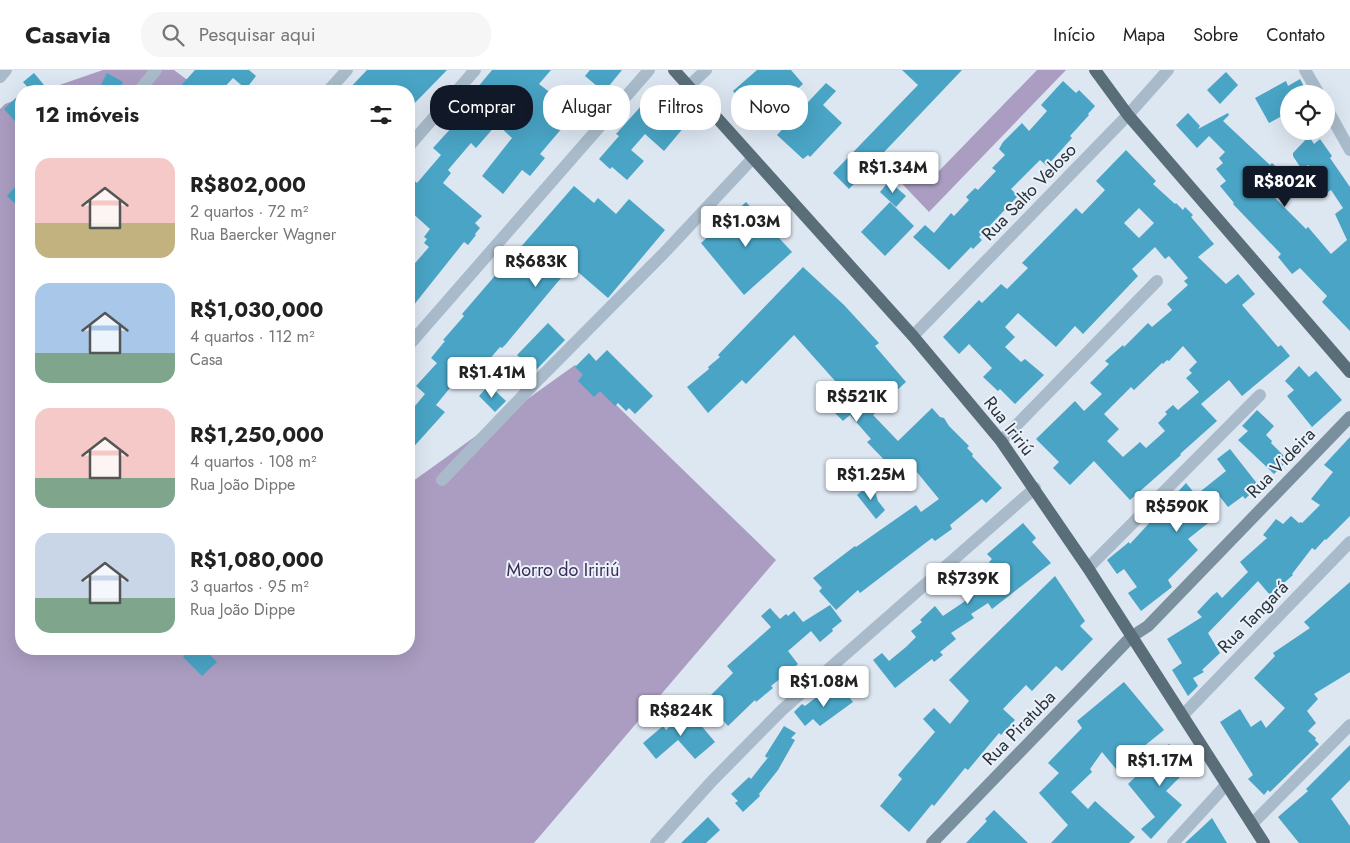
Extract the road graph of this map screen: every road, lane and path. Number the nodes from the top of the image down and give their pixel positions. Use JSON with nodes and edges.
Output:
{"nodes":[{"id":1,"x":6,"y":70,"type":"edge"},
{"id":2,"x":156,"y":70,"type":"edge"},
{"id":3,"x":347,"y":70,"type":"edge"},
{"id":4,"x":474,"y":70,"type":"edge"},
{"id":5,"x":649,"y":70,"type":"edge"},
{"id":6,"x":674,"y":70,"type":"edge"},
{"id":7,"x":706,"y":70,"type":"edge"},
{"id":8,"x":1095,"y":70,"type":"edge"},
{"id":9,"x":1168,"y":70,"type":"edge"},
{"id":10,"x":1306,"y":70,"type":"edge"},
{"id":11,"x":0,"y":77,"type":"edge"},
{"id":12,"x":143,"y":85,"type":"edge"},
{"id":13,"x":333,"y":85,"type":"edge"},
{"id":14,"x":688,"y":85,"type":"edge"},
{"id":15,"x":690,"y":85,"type":"edge"},
{"id":16,"x":1314,"y":85,"type":"edge"},
{"id":17,"x":1128,"y":115,"type":"junction"},
{"id":18,"x":721,"y":122,"type":"edge"},
{"id":19,"x":1335,"y":123,"type":"edge"},
{"id":20,"x":415,"y":139,"type":"edge"},
{"id":21,"x":1350,"y":150,"type":"edge"},
{"id":22,"x":753,"y":158,"type":"junction"},
{"id":23,"x":1157,"y":282,"type":"dead end"},
{"id":24,"x":913,"y":336,"type":"junction"},
{"id":25,"x":415,"y":338,"type":"edge"},
{"id":26,"x":1350,"y":372,"type":"edge"},
{"id":27,"x":1260,"y":395,"type":"dead end"},
{"id":28,"x":1350,"y":417,"type":"edge"},
{"id":29,"x":1001,"y":441,"type":"junction"},
{"id":30,"x":442,"y":480,"type":"dead end"},
{"id":31,"x":1035,"y":488,"type":"junction"},
{"id":32,"x":1350,"y":542,"type":"edge"},
{"id":33,"x":1088,"y":568,"type":"junction"},
{"id":34,"x":1131,"y":637,"type":"junction"},
{"id":35,"x":1182,"y":716,"type":"junction"},
{"id":36,"x":1350,"y":725,"type":"edge"},
{"id":37,"x":1226,"y":785,"type":"junction"},
{"id":38,"x":1252,"y":824,"type":"junction"},
{"id":39,"x":656,"y":843,"type":"edge"},
{"id":40,"x":932,"y":843,"type":"edge"},
{"id":41,"x":1173,"y":843,"type":"edge"},
{"id":42,"x":1264,"y":843,"type":"edge"}],
"edges":[{"from":1,"to":11,"type":"street"},
{"from":2,"to":12,"type":"street"},
{"from":3,"to":13,"type":"street"},
{"from":4,"to":20,"type":"street"},
{"from":5,"to":25,"type":"street"},
{"from":6,"to":14,"type":"main road","name":"Rua Iririú"},
{"from":7,"to":15,"type":"street"},
{"from":8,"to":17,"type":"main road"},
{"from":9,"to":17,"type":"street","name":"Rua Salto Veloso"},
{"from":10,"to":16,"type":"street"},
{"from":17,"to":24,"type":"street","name":"Rua Salto Veloso"},
{"from":17,"to":26,"type":"main road"},
{"from":18,"to":22,"type":"main road","name":"Rua Iririú"},
{"from":19,"to":21,"type":"street"},
{"from":22,"to":24,"type":"main road","name":"Rua Iririú"},
{"from":22,"to":30,"type":"street"},
{"from":23,"to":29,"type":"street"},
{"from":24,"to":29,"type":"main road","name":"Rua Iririú"},
{"from":27,"to":33,"type":"street"},
{"from":28,"to":34,"type":"main road","name":"Rua Videira"},
{"from":29,"to":31,"type":"main road","name":"Rua Iririú"},
{"from":31,"to":33,"type":"main road","name":"Rua Iririú"},
{"from":31,"to":39,"type":"street"},
{"from":32,"to":35,"type":"street","name":"Rua Tangará"},
{"from":33,"to":34,"type":"main road","name":"Rua Iririú"},
{"from":34,"to":35,"type":"main road","name":"Rua Iririú"},
{"from":34,"to":40,"type":"main road","name":"Rua Piratuba"},
{"from":35,"to":37,"type":"main road","name":"Rua Iririú"},
{"from":36,"to":38,"type":"street"},
{"from":37,"to":38,"type":"main road","name":"Rua Iririú"},
{"from":37,"to":41,"type":"street"},
{"from":38,"to":42,"type":"main road","name":"Rua Iririú"}]}
